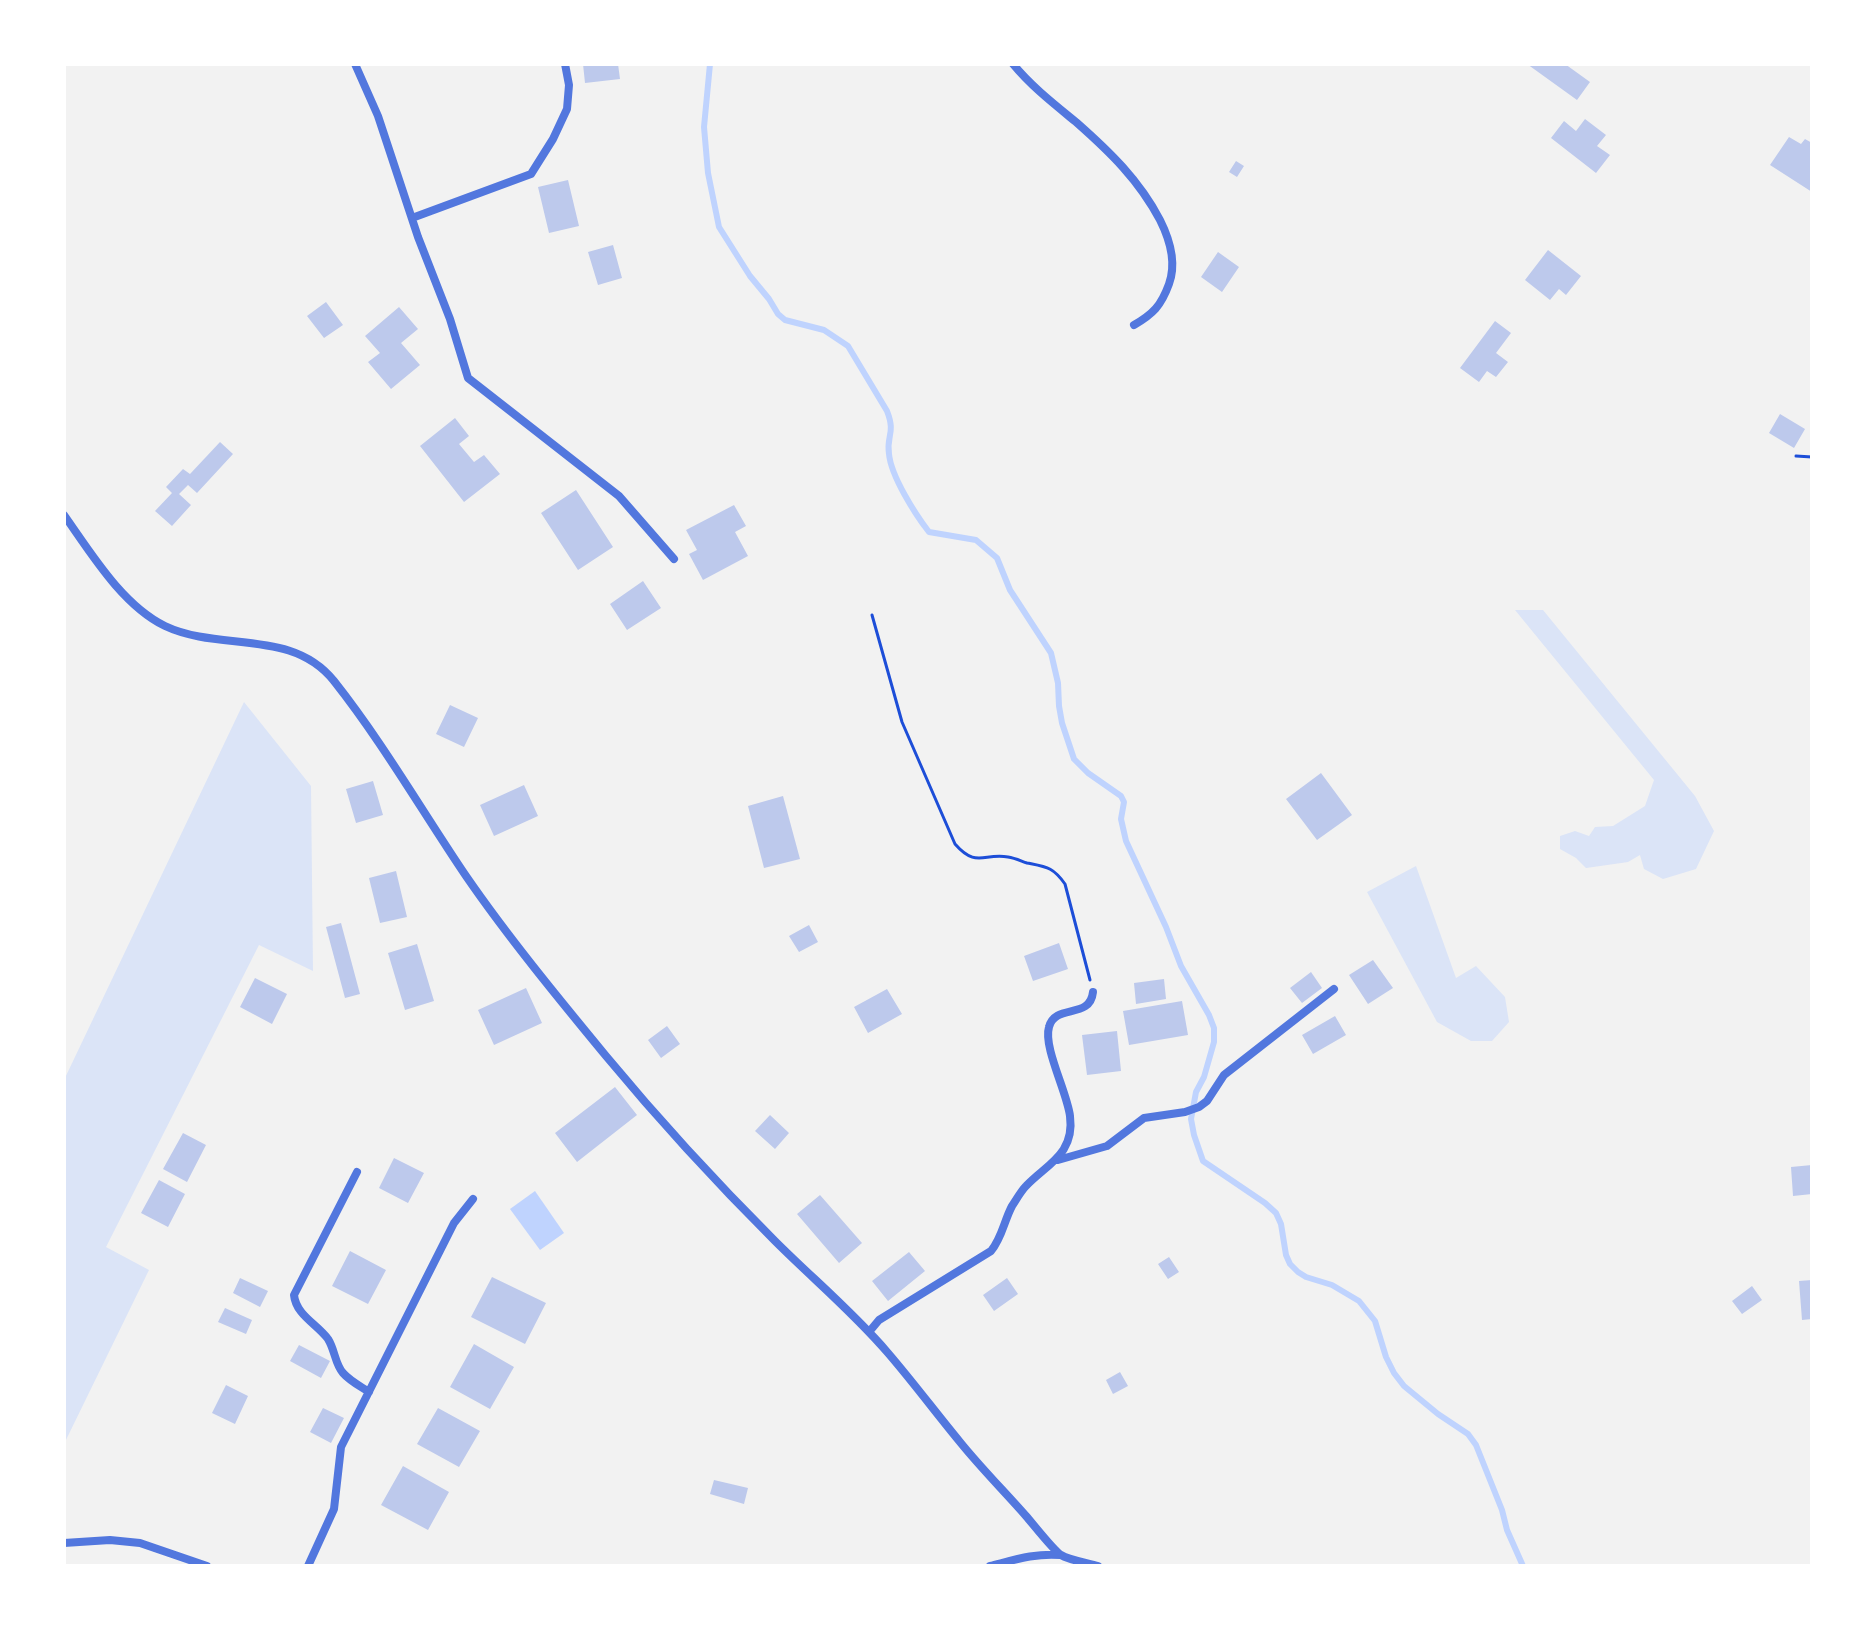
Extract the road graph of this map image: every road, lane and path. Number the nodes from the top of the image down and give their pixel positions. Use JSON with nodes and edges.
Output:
{"nodes":[{"id":1,"x":355,"y":64,"type":"edge"},
{"id":2,"x":565,"y":64,"type":"edge"},
{"id":3,"x":1013,"y":64,"type":"edge"},
{"id":4,"x":412,"y":218,"type":"junction"},
{"id":5,"x":1134,"y":325,"type":"dead end"},
{"id":6,"x":1796,"y":456,"type":"dead end"},
{"id":7,"x":1812,"y":457,"type":"edge"},
{"id":8,"x":64,"y":515,"type":"edge"},
{"id":9,"x":674,"y":559,"type":"dead end"},
{"id":10,"x":872,"y":615,"type":"dead end"},
{"id":11,"x":1334,"y":989,"type":"dead end"},
{"id":12,"x":1093,"y":992,"type":"joint"},
{"id":13,"x":1056,"y":1161,"type":"junction"},
{"id":14,"x":357,"y":1172,"type":"dead end"},
{"id":15,"x":473,"y":1199,"type":"dead end"},
{"id":16,"x":869,"y":1332,"type":"junction"},
{"id":17,"x":369,"y":1392,"type":"junction"},
{"id":18,"x":64,"y":1543,"type":"edge"},
{"id":19,"x":1061,"y":1555,"type":"junction"},
{"id":20,"x":207,"y":1566,"type":"edge"},
{"id":21,"x":308,"y":1566,"type":"edge"},
{"id":22,"x":990,"y":1566,"type":"edge"},
{"id":23,"x":1098,"y":1566,"type":"edge"}],
"edges":[{"from":1,"to":4,"type":"street"},
{"from":2,"to":4,"type":"street"},
{"from":3,"to":5,"type":"street"},
{"from":4,"to":9,"type":"street"},
{"from":6,"to":7,"type":"path"},
{"from":8,"to":16,"type":"street"},
{"from":10,"to":12,"type":"path"},
{"from":11,"to":13,"type":"street"},
{"from":12,"to":13,"type":"street"},
{"from":13,"to":16,"type":"street"},
{"from":14,"to":17,"type":"street"},
{"from":15,"to":17,"type":"street"},
{"from":16,"to":19,"type":"street"},
{"from":17,"to":21,"type":"street"},
{"from":18,"to":20,"type":"street"},
{"from":19,"to":22,"type":"street"},
{"from":19,"to":23,"type":"street"}]}
